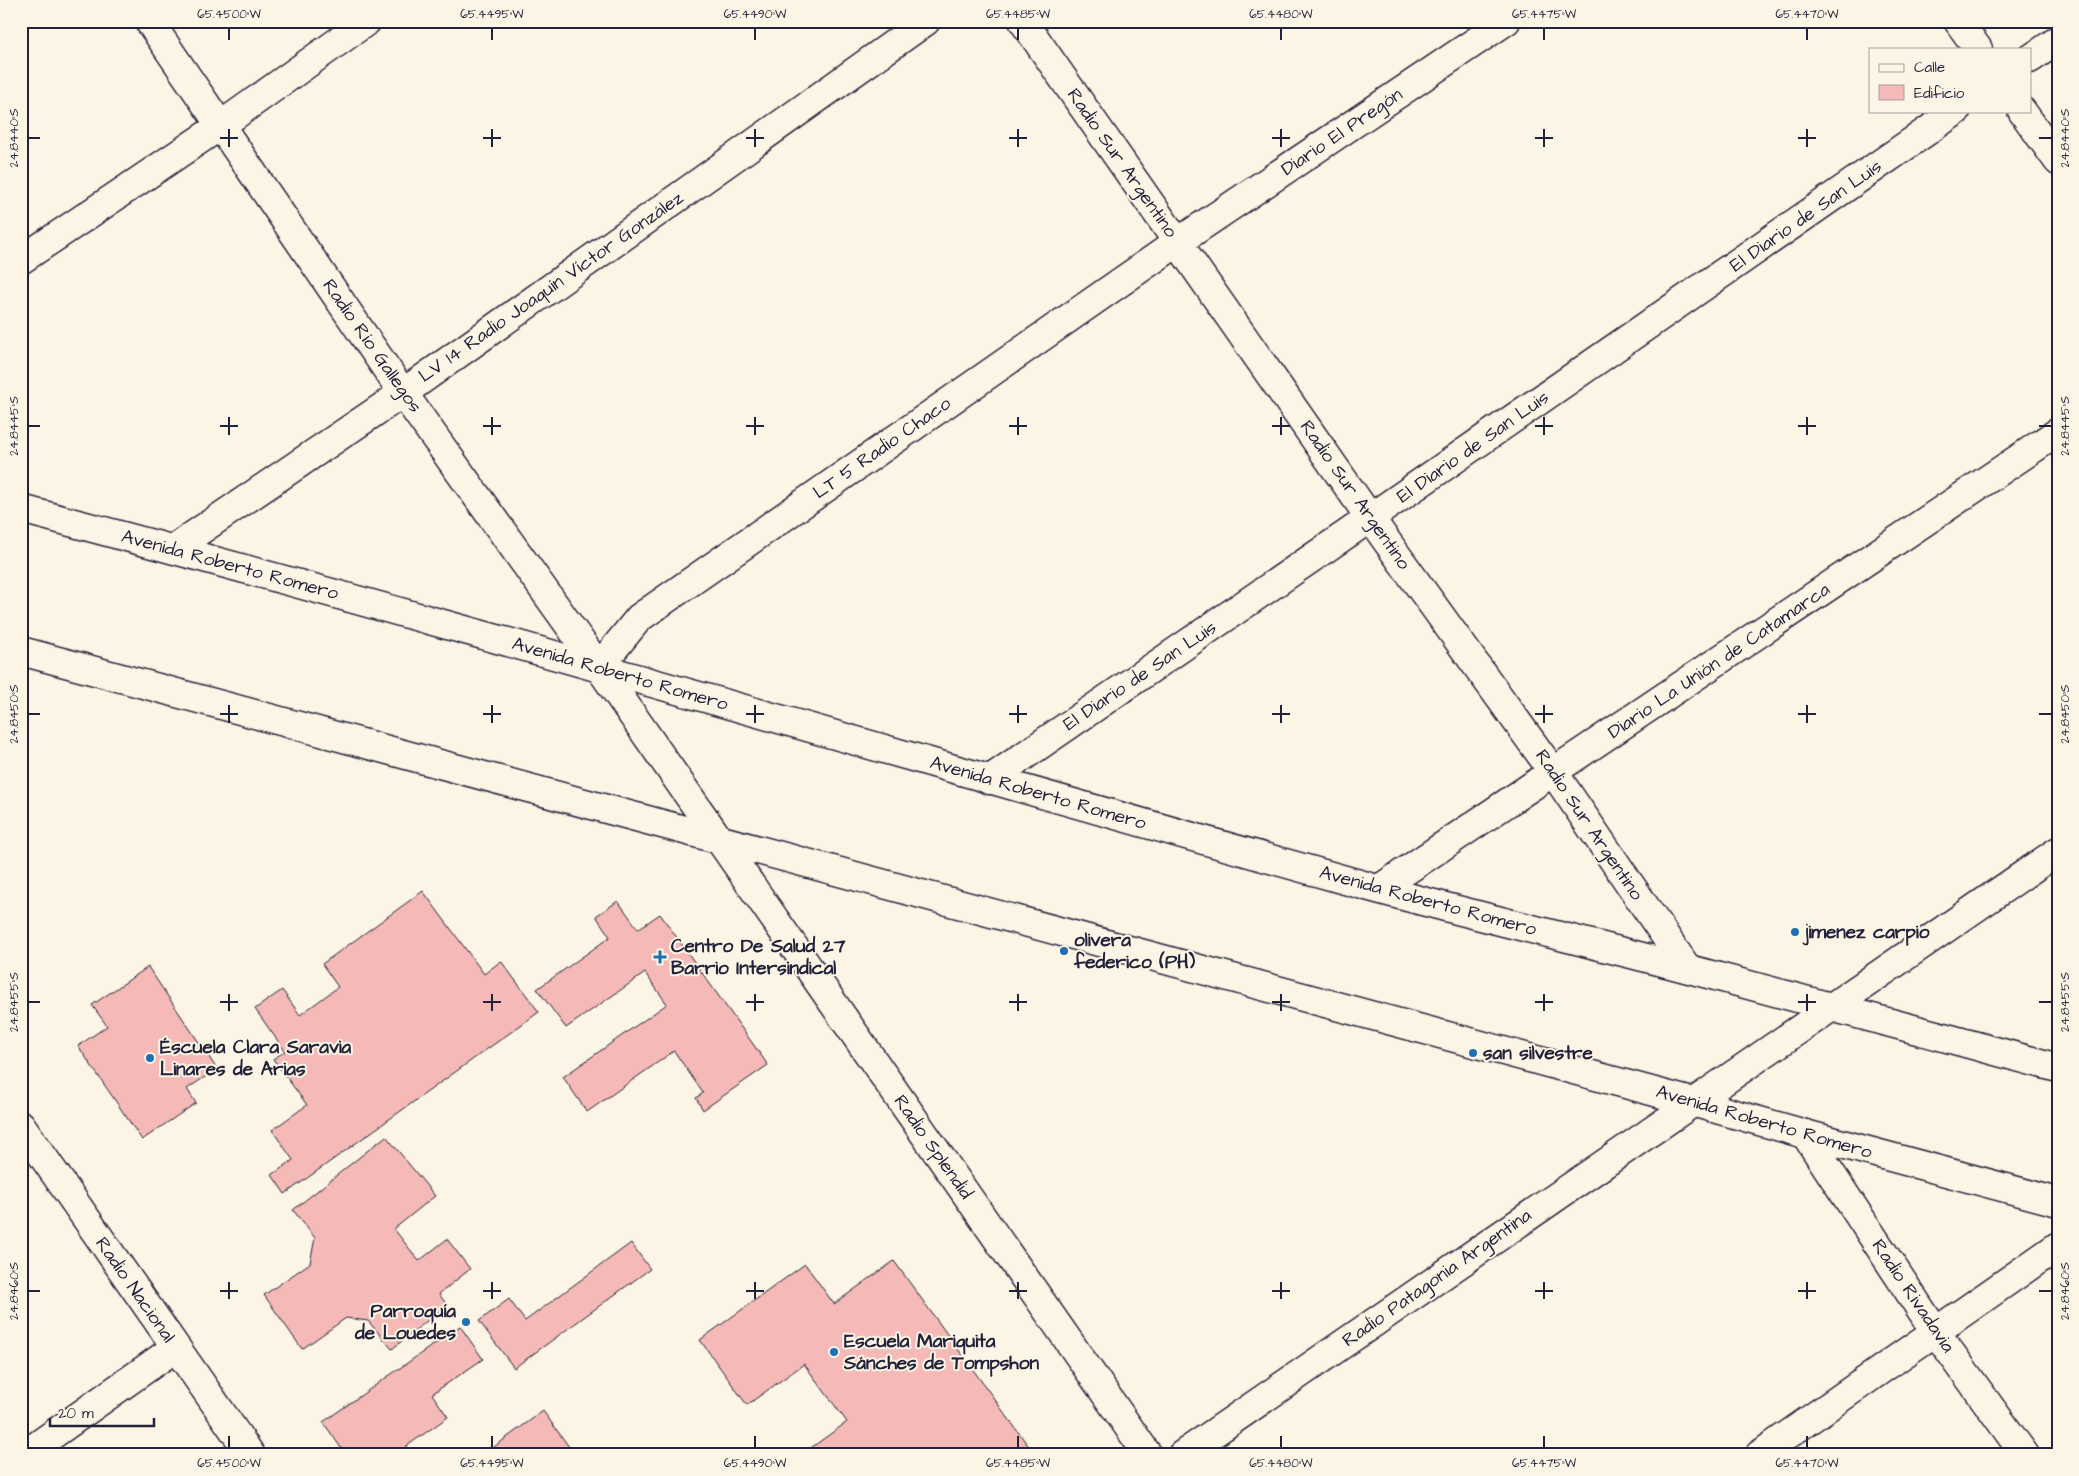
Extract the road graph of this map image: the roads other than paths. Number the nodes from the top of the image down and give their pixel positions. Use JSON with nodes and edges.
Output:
{"nodes":[{"id":1,"x":149,"y":21,"type":"edge"},
{"id":2,"x":367,"y":21,"type":"edge"},
{"id":3,"x":926,"y":21,"type":"edge"},
{"id":4,"x":1023,"y":21,"type":"edge"},
{"id":5,"x":1506,"y":21,"type":"edge"},
{"id":6,"x":1958,"y":21,"type":"edge"},
{"id":7,"x":2058,"y":40,"type":"edge"},
{"id":8,"x":1977,"y":48,"type":"edge"},
{"id":9,"x":2032,"y":58,"type":"edge"},
{"id":10,"x":1955,"y":112,"type":"edge"},
{"id":11,"x":2023,"y":112,"type":"edge"},
{"id":12,"x":220,"y":126,"type":"junction"},
{"id":13,"x":2058,"y":162,"type":"edge"},
{"id":14,"x":1178,"y":242,"type":"junction"},
{"id":15,"x":21,"y":260,"type":"edge"},
{"id":16,"x":403,"y":392,"type":"junction"},
{"id":17,"x":2058,"y":432,"type":"edge"},
{"id":18,"x":21,"y":509,"type":"edge"},
{"id":19,"x":1370,"y":518,"type":"junction"},
{"id":20,"x":173,"y":549,"type":"junction"},
{"id":21,"x":21,"y":651,"type":"edge"},
{"id":22,"x":599,"y":668,"type":"junction"},
{"id":23,"x":1554,"y":773,"type":"junction"},
{"id":24,"x":989,"y":780,"type":"junction"},
{"id":25,"x":718,"y":839,"type":"junction"},
{"id":26,"x":2058,"y":851,"type":"edge"},
{"id":27,"x":1379,"y":889,"type":"junction"},
{"id":28,"x":1687,"y":968,"type":"junction"},
{"id":29,"x":1831,"y":1007,"type":"junction"},
{"id":30,"x":2058,"y":1068,"type":"edge"},
{"id":31,"x":1692,"y":1102,"type":"junction"},
{"id":32,"x":21,"y":1125,"type":"edge"},
{"id":33,"x":1805,"y":1134,"type":"junction"},
{"id":34,"x":2058,"y":1202,"type":"edge"},
{"id":35,"x":2058,"y":1246,"type":"edge"},
{"id":36,"x":1935,"y":1332,"type":"junction"},
{"id":37,"x":175,"y":1348,"type":"junction"},
{"id":38,"x":24,"y":1455,"type":"edge"},
{"id":39,"x":251,"y":1455,"type":"edge"},
{"id":40,"x":1148,"y":1455,"type":"edge"},
{"id":41,"x":1182,"y":1455,"type":"edge"},
{"id":42,"x":1759,"y":1455,"type":"edge"},
{"id":43,"x":2025,"y":1455,"type":"edge"}],
"edges":[{"from":1,"to":12,"type":"street","name":"Radio Río Gallegos"},
{"from":2,"to":12,"type":"street"},
{"from":3,"to":16,"type":"street","name":"LV 14 Radio Joaquín Víctor González"},
{"from":4,"to":14,"type":"street","name":"Radio Sur Argentino"},
{"from":5,"to":14,"type":"street","name":"Diario El Pregón"},
{"from":6,"to":8,"type":"street"},
{"from":7,"to":9,"type":"street"},
{"from":10,"to":19,"type":"street","name":"El Diario de San Luis"},
{"from":11,"to":13,"type":"street"},
{"from":12,"to":15,"type":"street"},
{"from":12,"to":16,"type":"street","name":"Radio Río Gallegos"},
{"from":14,"to":19,"type":"street","name":"Radio Sur Argentino"},
{"from":14,"to":22,"type":"street","name":"LT 5 Radio Chaco"},
{"from":16,"to":20,"type":"street","name":"LV 14 Radio Joaquín Víctor González"},
{"from":16,"to":22,"type":"street","name":"Radio Río Gallegos"},
{"from":17,"to":23,"type":"street","name":"Diario La Unión de Catamarca"},
{"from":18,"to":20,"type":"street","name":"Avenida Roberto Romero"},
{"from":19,"to":23,"type":"street","name":"Radio Sur Argentino"},
{"from":19,"to":24,"type":"street","name":"El Diario de San Luis"},
{"from":20,"to":22,"type":"street","name":"Avenida Roberto Romero"},
{"from":21,"to":25,"type":"street","name":"Avenida Roberto Romero"},
{"from":22,"to":24,"type":"street","name":"Avenida Roberto Romero"},
{"from":22,"to":25,"type":"street","name":"Radio Río Gallegos"},
{"from":23,"to":27,"type":"street","name":"Diario La Unión de Catamarca"},
{"from":23,"to":28,"type":"street","name":"Radio Sur Argentino"},
{"from":24,"to":27,"type":"street","name":"Avenida Roberto Romero"},
{"from":25,"to":31,"type":"street","name":"Avenida Roberto Romero"},
{"from":25,"to":40,"type":"street","name":"Radio Splendid"},
{"from":26,"to":29,"type":"street","name":"Radio Patagonia Argentina"},
{"from":27,"to":28,"type":"street","name":"Avenida Roberto Romero"},
{"from":28,"to":29,"type":"street","name":"Avenida Roberto Romero"},
{"from":29,"to":30,"type":"street","name":"Avenida Roberto Romero"},
{"from":29,"to":31,"type":"street","name":"Radio Patagonia Argentina"},
{"from":31,"to":33,"type":"street","name":"Avenida Roberto Romero"},
{"from":31,"to":41,"type":"street","name":"Radio Patagonia Argentina"},
{"from":32,"to":37,"type":"street","name":"Radio Nacional"},
{"from":33,"to":34,"type":"street","name":"Avenida Roberto Romero"},
{"from":33,"to":36,"type":"street","name":"Radio Rivadavia"},
{"from":35,"to":36,"type":"street"},
{"from":36,"to":42,"type":"street"},
{"from":36,"to":43,"type":"street","name":"Radio Rivadavia"},
{"from":37,"to":38,"type":"street"},
{"from":37,"to":39,"type":"street","name":"Radio Nacional"}]}
